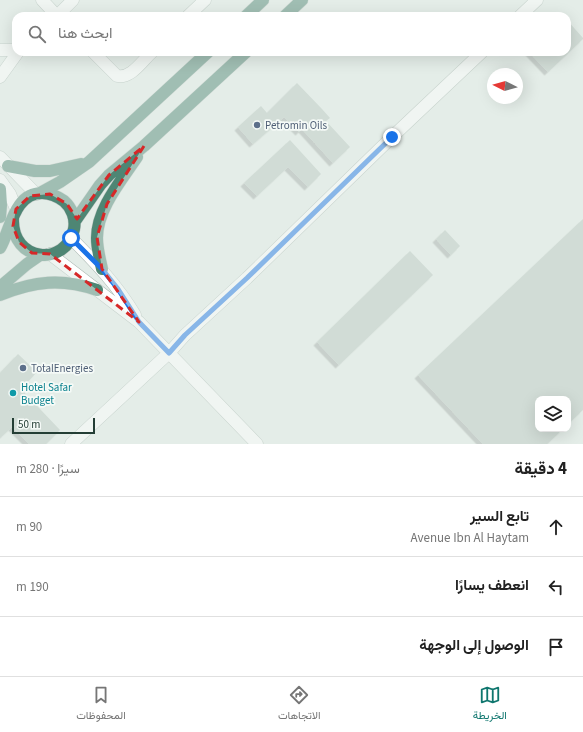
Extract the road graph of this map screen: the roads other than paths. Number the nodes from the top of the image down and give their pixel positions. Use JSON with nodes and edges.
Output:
{"nodes":[{"id":1,"x":42,"y":0,"type":"edge"},
{"id":2,"x":73,"y":0,"type":"edge"},
{"id":3,"x":205,"y":0,"type":"edge"},
{"id":4,"x":262,"y":0,"type":"edge"},
{"id":5,"x":302,"y":0,"type":"edge"},
{"id":6,"x":537,"y":0,"type":"edge"},
{"id":7,"x":53,"y":12,"type":"edge"},
{"id":8,"x":61,"y":12,"type":"edge"},
{"id":9,"x":192,"y":12,"type":"edge"},
{"id":10,"x":250,"y":12,"type":"edge"},
{"id":11,"x":289,"y":12,"type":"edge"},
{"id":12,"x":524,"y":12,"type":"edge"},
{"id":13,"x":0,"y":50,"type":"edge"},
{"id":14,"x":12,"y":52,"type":"edge"},
{"id":15,"x":12,"y":56,"type":"edge"},
{"id":16,"x":14,"y":56,"type":"edge"},
{"id":17,"x":97,"y":56,"type":"edge"},
{"id":18,"x":148,"y":56,"type":"edge"},
{"id":19,"x":204,"y":56,"type":"edge"},
{"id":20,"x":242,"y":56,"type":"edge"},
{"id":21,"x":478,"y":56,"type":"edge"},
{"id":22,"x":0,"y":65,"type":"edge"},
{"id":23,"x":0,"y":76,"type":"edge"},
{"id":24,"x":144,"y":146,"type":"junction"},
{"id":25,"x":0,"y":157,"type":"edge"},
{"id":26,"x":90,"y":162,"type":"junction"},
{"id":27,"x":8,"y":166,"type":"junction"},
{"id":28,"x":0,"y":180,"type":"edge"},
{"id":29,"x":0,"y":189,"type":"edge"},
{"id":30,"x":38,"y":194,"type":"junction"},
{"id":31,"x":15,"y":214,"type":"junction"},
{"id":32,"x":0,"y":217,"type":"edge"},
{"id":33,"x":75,"y":221,"type":"junction"},
{"id":34,"x":71,"y":238,"type":"junction"},
{"id":35,"x":0,"y":248,"type":"edge"},
{"id":36,"x":45,"y":254,"type":"junction"},
{"id":37,"x":102,"y":269,"type":"junction"},
{"id":38,"x":0,"y":287,"type":"edge"},
{"id":39,"x":97,"y":290,"type":"junction"},
{"id":40,"x":0,"y":296,"type":"edge"},
{"id":41,"x":139,"y":322,"type":"junction"},
{"id":42,"x":169,"y":353,"type":"junction"},
{"id":43,"x":71,"y":444,"type":"edge"},
{"id":44,"x":257,"y":444,"type":"edge"}],
"edges":[{"from":1,"to":7,"type":"street"},
{"from":2,"to":8,"type":"street"},
{"from":3,"to":9,"type":"street"},
{"from":4,"to":10,"type":"highway"},
{"from":5,"to":11,"type":"highway"},
{"from":6,"to":12,"type":"street"},
{"from":13,"to":14,"type":"street"},
{"from":15,"to":22,"type":"street"},
{"from":16,"to":23,"type":"street"},
{"from":17,"to":18,"type":"street"},
{"from":19,"to":26,"type":"highway"},
{"from":20,"to":24,"type":"highway"},
{"from":21,"to":42,"type":"street"},
{"from":24,"to":33,"type":"highway"},
{"from":24,"to":37,"type":"highway"},
{"from":25,"to":27,"type":"street"},
{"from":26,"to":27,"type":"highway"},
{"from":26,"to":30,"type":"highway"},
{"from":27,"to":30,"type":"street"},
{"from":28,"to":31,"type":"street"},
{"from":29,"to":32,"type":"highway"},
{"from":30,"to":31,"type":"highway"},
{"from":30,"to":33,"type":"highway"},
{"from":31,"to":35,"type":"highway"},
{"from":31,"to":36,"type":"highway"},
{"from":33,"to":34,"type":"highway"},
{"from":34,"to":36,"type":"highway"},
{"from":34,"to":37,"type":"street"},
{"from":36,"to":38,"type":"highway"},
{"from":36,"to":39,"type":"street"},
{"from":37,"to":41,"type":"street"},
{"from":39,"to":40,"type":"highway"},
{"from":39,"to":41,"type":"street"},
{"from":41,"to":42,"type":"street"},
{"from":42,"to":43,"type":"street"},
{"from":42,"to":44,"type":"street"}]}
